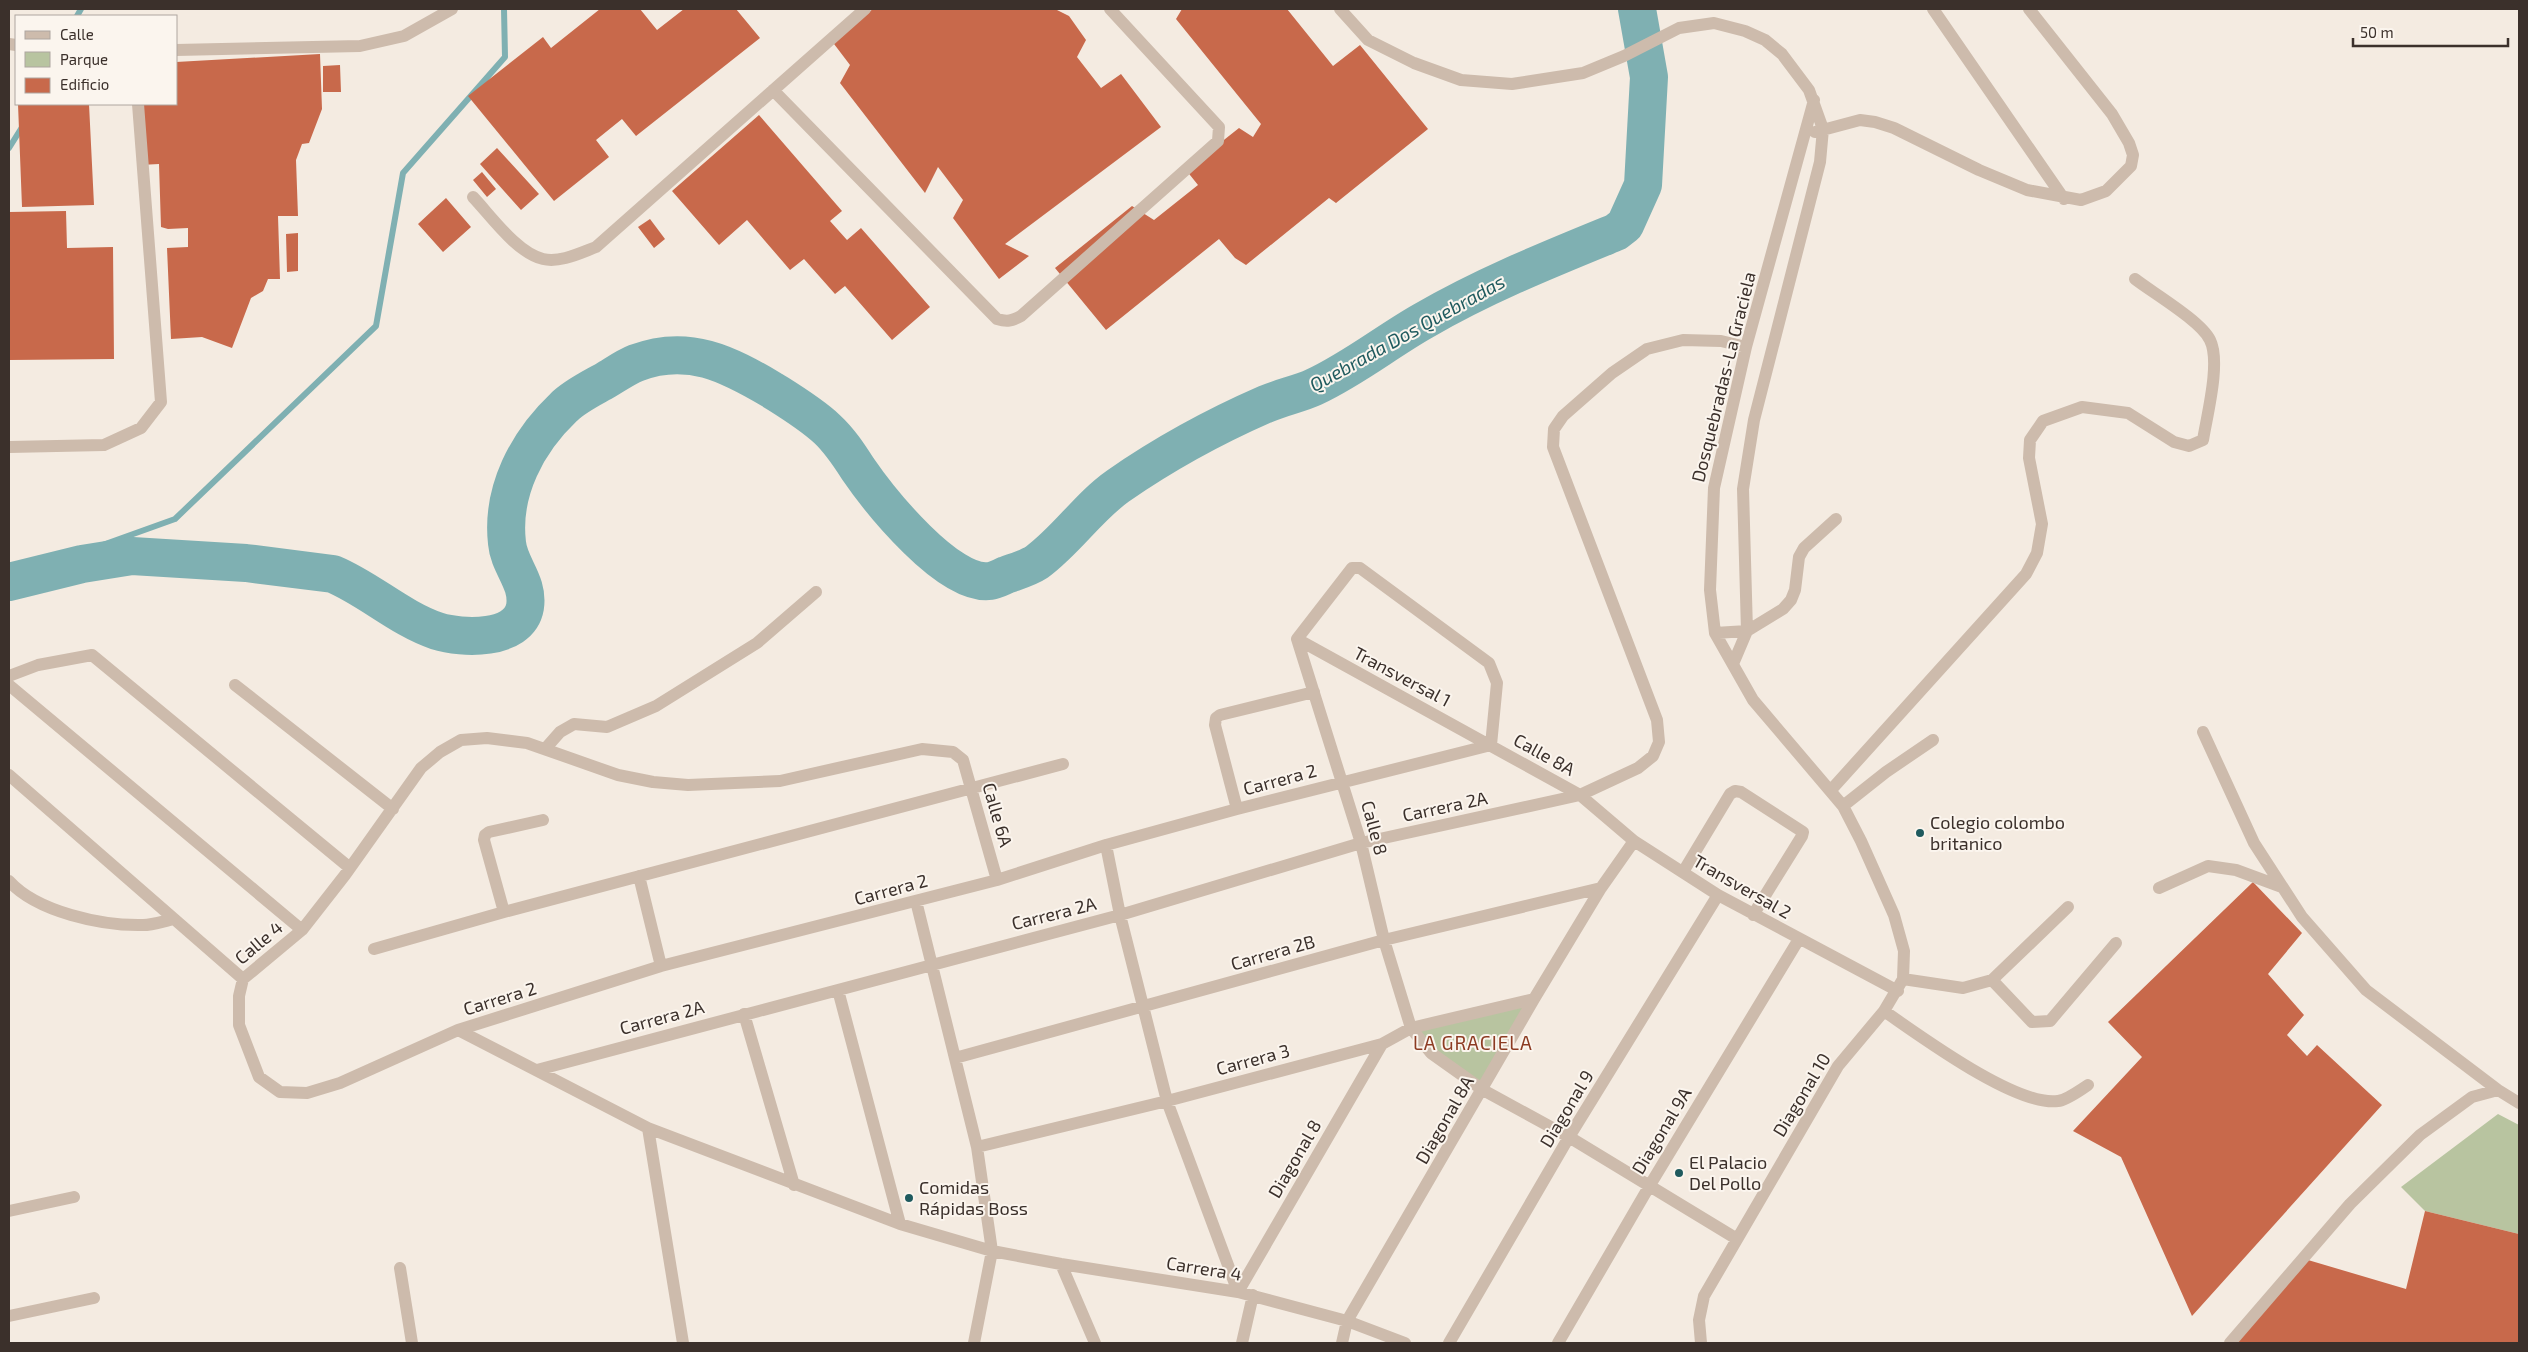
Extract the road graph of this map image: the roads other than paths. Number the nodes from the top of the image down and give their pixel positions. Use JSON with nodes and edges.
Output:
{"nodes":[{"id":1,"x":452,"y":9,"type":"edge"},
{"id":2,"x":865,"y":9,"type":"edge"},
{"id":3,"x":1110,"y":9,"type":"edge"},
{"id":4,"x":1340,"y":9,"type":"edge"},
{"id":5,"x":1933,"y":9,"type":"edge"},
{"id":6,"x":2029,"y":9,"type":"edge"},
{"id":7,"x":178,"y":50,"type":"edge"},
{"id":8,"x":773,"y":90,"type":"junction"},
{"id":9,"x":1814,"y":100,"type":"junction"},
{"id":10,"x":138,"y":105,"type":"edge"},
{"id":11,"x":1823,"y":129,"type":"junction"},
{"id":12,"x":1806,"y":136,"type":"junction"},
{"id":13,"x":472,"y":197,"type":"dead end"},
{"id":14,"x":2064,"y":199,"type":"junction"},
{"id":15,"x":2135,"y":279,"type":"dead end"},
{"id":16,"x":1746,"y":347,"type":"junction"},
{"id":17,"x":9,"y":447,"type":"edge"},
{"id":18,"x":1836,"y":519,"type":"dead end"},
{"id":19,"x":816,"y":592,"type":"dead end"},
{"id":20,"x":1747,"y":631,"type":"junction"},
{"id":21,"x":1715,"y":633,"type":"junction"},
{"id":22,"x":1297,"y":639,"type":"junction"},
{"id":23,"x":1733,"y":664,"type":"junction"},
{"id":24,"x":9,"y":676,"type":"edge"},
{"id":25,"x":9,"y":685,"type":"edge"},
{"id":26,"x":235,"y":685,"type":"dead end"},
{"id":27,"x":1314,"y":692,"type":"junction"},
{"id":28,"x":2203,"y":732,"type":"dead end"},
{"id":29,"x":1933,"y":740,"type":"dead end"},
{"id":30,"x":1491,"y":745,"type":"junction"},
{"id":31,"x":545,"y":749,"type":"junction"},
{"id":32,"x":963,"y":760,"type":"joint"},
{"id":33,"x":1064,"y":764,"type":"dead end"},
{"id":34,"x":9,"y":775,"type":"edge"},
{"id":35,"x":1342,"y":781,"type":"junction"},
{"id":36,"x":970,"y":789,"type":"junction"},
{"id":37,"x":1831,"y":790,"type":"junction"},
{"id":38,"x":1580,"y":795,"type":"junction"},
{"id":39,"x":1843,"y":806,"type":"junction"},
{"id":40,"x":1237,"y":809,"type":"junction"},
{"id":41,"x":392,"y":810,"type":"junction"},
{"id":42,"x":543,"y":820,"type":"dead end"},
{"id":43,"x":1634,"y":841,"type":"junction"},
{"id":44,"x":1361,"y":844,"type":"junction"},
{"id":45,"x":1106,"y":845,"type":"junction"},
{"id":46,"x":350,"y":868,"type":"junction"},
{"id":47,"x":1683,"y":872,"type":"junction"},
{"id":48,"x":639,"y":876,"type":"junction"},
{"id":49,"x":997,"y":880,"type":"junction"},
{"id":50,"x":9,"y":881,"type":"edge"},
{"id":51,"x":2282,"y":887,"type":"junction"},
{"id":52,"x":1601,"y":888,"type":"junction"},
{"id":53,"x":2159,"y":888,"type":"dead end"},
{"id":54,"x":1718,"y":895,"type":"junction"},
{"id":55,"x":916,"y":901,"type":"junction"},
{"id":56,"x":2068,"y":907,"type":"dead end"},
{"id":57,"x":504,"y":912,"type":"junction"},
{"id":58,"x":1120,"y":915,"type":"junction"},
{"id":59,"x":1753,"y":915,"type":"junction"},
{"id":60,"x":174,"y":919,"type":"junction"},
{"id":61,"x":302,"y":930,"type":"junction"},
{"id":62,"x":1798,"y":939,"type":"junction"},
{"id":63,"x":1384,"y":940,"type":"junction"},
{"id":64,"x":2116,"y":943,"type":"dead end"},
{"id":65,"x":374,"y":949,"type":"dead end"},
{"id":66,"x":932,"y":963,"type":"junction"},
{"id":67,"x":661,"y":966,"type":"junction"},
{"id":68,"x":243,"y":979,"type":"junction"},
{"id":69,"x":1992,"y":980,"type":"junction"},
{"id":70,"x":1900,"y":985,"type":"junction"},
{"id":71,"x":838,"y":990,"type":"junction"},
{"id":72,"x":1534,"y":999,"type":"junction"},
{"id":73,"x":1145,"y":1008,"type":"junction"},
{"id":74,"x":1884,"y":1011,"type":"junction"},
{"id":75,"x":744,"y":1014,"type":"junction"},
{"id":76,"x":1411,"y":1028,"type":"junction"},
{"id":77,"x":458,"y":1030,"type":"junction"},
{"id":78,"x":1382,"y":1044,"type":"junction"},
{"id":79,"x":955,"y":1058,"type":"junction"},
{"id":80,"x":537,"y":1070,"type":"junction"},
{"id":81,"x":2088,"y":1085,"type":"dead end"},
{"id":82,"x":1483,"y":1090,"type":"junction"},
{"id":83,"x":2498,"y":1090,"type":"junction"},
{"id":84,"x":307,"y":1092,"type":"joint"},
{"id":85,"x":1167,"y":1101,"type":"junction"},
{"id":86,"x":2519,"y":1103,"type":"edge"},
{"id":87,"x":648,"y":1128,"type":"junction"},
{"id":88,"x":1569,"y":1137,"type":"junction"},
{"id":89,"x":977,"y":1147,"type":"junction"},
{"id":90,"x":794,"y":1185,"type":"junction"},
{"id":91,"x":1650,"y":1185,"type":"junction"},
{"id":92,"x":74,"y":1197,"type":"dead end"},
{"id":93,"x":9,"y":1211,"type":"edge"},
{"id":94,"x":900,"y":1224,"type":"junction"},
{"id":95,"x":1737,"y":1239,"type":"junction"},
{"id":96,"x":992,"y":1251,"type":"junction"},
{"id":97,"x":1061,"y":1264,"type":"junction"},
{"id":98,"x":400,"y":1268,"type":"dead end"},
{"id":99,"x":1238,"y":1292,"type":"junction"},
{"id":100,"x":1252,"y":1296,"type":"junction"},
{"id":101,"x":94,"y":1298,"type":"dead end"},
{"id":102,"x":9,"y":1316,"type":"edge"},
{"id":103,"x":1348,"y":1322,"type":"junction"},
{"id":104,"x":412,"y":1343,"type":"edge"},
{"id":105,"x":683,"y":1343,"type":"edge"},
{"id":106,"x":974,"y":1343,"type":"edge"},
{"id":107,"x":1095,"y":1343,"type":"edge"},
{"id":108,"x":1242,"y":1343,"type":"edge"},
{"id":109,"x":1342,"y":1343,"type":"edge"},
{"id":110,"x":1404,"y":1343,"type":"edge"},
{"id":111,"x":1449,"y":1343,"type":"edge"},
{"id":112,"x":1558,"y":1343,"type":"edge"},
{"id":113,"x":1701,"y":1343,"type":"edge"},
{"id":114,"x":2230,"y":1343,"type":"edge"}],
"edges":[{"from":1,"to":7,"type":"street"},
{"from":2,"to":8,"type":"street"},
{"from":3,"to":8,"type":"street"},
{"from":4,"to":9,"type":"street"},
{"from":5,"to":14,"type":"street"},
{"from":6,"to":14,"type":"street"},
{"from":8,"to":13,"type":"street"},
{"from":9,"to":11,"type":"street"},
{"from":9,"to":12,"type":"street","name":"Dosquebradas-La Graciela"},
{"from":10,"to":17,"type":"street"},
{"from":11,"to":12,"type":"street"},
{"from":11,"to":14,"type":"street"},
{"from":11,"to":20,"type":"street"},
{"from":12,"to":16,"type":"street","name":"Dosquebradas-La Graciela"},
{"from":15,"to":37,"type":"street"},
{"from":16,"to":21,"type":"street","name":"Dosquebradas-La Graciela"},
{"from":16,"to":38,"type":"street","name":"Carrera 2A"},
{"from":18,"to":20,"type":"street"},
{"from":19,"to":31,"type":"street"},
{"from":20,"to":21,"type":"street"},
{"from":20,"to":23,"type":"street"},
{"from":21,"to":23,"type":"street","name":"Dosquebradas-La Graciela"},
{"from":22,"to":27,"type":"street","name":"Calle 8"},
{"from":22,"to":30,"type":"street","name":"Transversal 1"},
{"from":22,"to":30,"type":"street"},
{"from":23,"to":37,"type":"street","name":"Dosquebradas-La Graciela"},
{"from":24,"to":46,"type":"street"},
{"from":25,"to":61,"type":"street"},
{"from":26,"to":41,"type":"street"},
{"from":27,"to":35,"type":"street","name":"Calle 8"},
{"from":27,"to":40,"type":"street"},
{"from":28,"to":51,"type":"street"},
{"from":29,"to":39,"type":"street"},
{"from":30,"to":35,"type":"street","name":"Carrera 2"},
{"from":30,"to":38,"type":"street","name":"Calle 8A"},
{"from":31,"to":32,"type":"street","name":"Calle 4"},
{"from":31,"to":41,"type":"street","name":"Calle 4"},
{"from":32,"to":36,"type":"street","name":"Calle 6A"},
{"from":33,"to":36,"type":"street"},
{"from":34,"to":60,"type":"street"},
{"from":35,"to":40,"type":"street","name":"Carrera 2"},
{"from":35,"to":44,"type":"street","name":"Calle 8"},
{"from":36,"to":48,"type":"street"},
{"from":36,"to":49,"type":"street","name":"Calle 6A"},
{"from":37,"to":39,"type":"street","name":"Dosquebradas-La Graciela"},
{"from":38,"to":43,"type":"street","name":"Transversal 2"},
{"from":38,"to":44,"type":"street","name":"Carrera 2A"},
{"from":39,"to":70,"type":"street","name":"Dosquebradas-La Graciela"},
{"from":40,"to":45,"type":"street","name":"Carrera 2"},
{"from":41,"to":46,"type":"street","name":"Calle 4"},
{"from":42,"to":57,"type":"street"},
{"from":43,"to":47,"type":"street","name":"Transversal 2"},
{"from":43,"to":52,"type":"street","name":"Diagonal 8A"},
{"from":44,"to":58,"type":"street","name":"Carrera 2A"},
{"from":44,"to":63,"type":"street","name":"Calle 8"},
{"from":45,"to":49,"type":"street","name":"Carrera 2"},
{"from":45,"to":58,"type":"street"},
{"from":46,"to":61,"type":"street","name":"Calle 4"},
{"from":47,"to":54,"type":"street","name":"Transversal 2"},
{"from":47,"to":59,"type":"street"},
{"from":48,"to":57,"type":"street"},
{"from":48,"to":67,"type":"street"},
{"from":49,"to":55,"type":"street","name":"Carrera 2"},
{"from":50,"to":60,"type":"street"},
{"from":51,"to":53,"type":"street"},
{"from":51,"to":83,"type":"street"},
{"from":52,"to":63,"type":"street","name":"Carrera 2B"},
{"from":52,"to":72,"type":"street","name":"Diagonal 8A"},
{"from":54,"to":59,"type":"street","name":"Transversal 2"},
{"from":54,"to":88,"type":"street","name":"Diagonal 9"},
{"from":55,"to":66,"type":"street"},
{"from":55,"to":67,"type":"street","name":"Carrera 2"},
{"from":56,"to":69,"type":"street"},
{"from":57,"to":65,"type":"street"},
{"from":58,"to":66,"type":"street","name":"Carrera 2A"},
{"from":58,"to":73,"type":"street"},
{"from":59,"to":62,"type":"street","name":"Transversal 2"},
{"from":60,"to":68,"type":"street"},
{"from":61,"to":68,"type":"street","name":"Calle 4"},
{"from":62,"to":70,"type":"street","name":"Transversal 2"},
{"from":62,"to":91,"type":"street","name":"Diagonal 9A"},
{"from":63,"to":73,"type":"street","name":"Carrera 2B"},
{"from":63,"to":76,"type":"street","name":"Calle 8"},
{"from":64,"to":69,"type":"street"},
{"from":66,"to":71,"type":"street","name":"Carrera 2A"},
{"from":66,"to":79,"type":"street"},
{"from":67,"to":77,"type":"street","name":"Carrera 2"},
{"from":68,"to":84,"type":"street","name":"Calle 4"},
{"from":69,"to":70,"type":"street","name":"Transversal 2"},
{"from":70,"to":74,"type":"street","name":"Diagonal 10"},
{"from":71,"to":75,"type":"street","name":"Carrera 2A"},
{"from":71,"to":94,"type":"street"},
{"from":72,"to":76,"type":"street","name":"Carrera 3"},
{"from":72,"to":82,"type":"street","name":"Diagonal 8A"},
{"from":73,"to":79,"type":"street","name":"Carrera 2B"},
{"from":73,"to":85,"type":"street"},
{"from":74,"to":81,"type":"street"},
{"from":74,"to":95,"type":"street","name":"Diagonal 10"},
{"from":75,"to":80,"type":"street","name":"Carrera 2A"},
{"from":75,"to":90,"type":"street"},
{"from":76,"to":78,"type":"street","name":"Carrera 3"},
{"from":76,"to":82,"type":"street"},
{"from":77,"to":80,"type":"street","name":"Carrera 4"},
{"from":77,"to":84,"type":"street","name":"Carrera 2"},
{"from":78,"to":85,"type":"street","name":"Carrera 3"},
{"from":78,"to":99,"type":"street","name":"Diagonal 8"},
{"from":79,"to":89,"type":"street"},
{"from":80,"to":87,"type":"street","name":"Carrera 4"},
{"from":82,"to":88,"type":"street"},
{"from":82,"to":103,"type":"street","name":"Diagonal 8A"},
{"from":83,"to":86,"type":"street"},
{"from":83,"to":114,"type":"street"},
{"from":85,"to":89,"type":"street","name":"Carrera 3"},
{"from":85,"to":99,"type":"street"},
{"from":87,"to":90,"type":"street","name":"Carrera 4"},
{"from":87,"to":105,"type":"street"},
{"from":88,"to":91,"type":"street"},
{"from":88,"to":111,"type":"street","name":"Diagonal 9"},
{"from":89,"to":96,"type":"street"},
{"from":90,"to":94,"type":"street","name":"Carrera 4"},
{"from":91,"to":95,"type":"street"},
{"from":91,"to":112,"type":"street","name":"Diagonal 9A"},
{"from":92,"to":93,"type":"street"},
{"from":94,"to":96,"type":"street","name":"Carrera 4"},
{"from":95,"to":113,"type":"street","name":"Diagonal 10"},
{"from":96,"to":97,"type":"street","name":"Carrera 4"},
{"from":96,"to":106,"type":"street"},
{"from":97,"to":99,"type":"street","name":"Carrera 4"},
{"from":97,"to":107,"type":"street"},
{"from":98,"to":104,"type":"street"},
{"from":99,"to":100,"type":"street","name":"Carrera 4"},
{"from":100,"to":103,"type":"street","name":"Carrera 4"},
{"from":100,"to":108,"type":"street"},
{"from":101,"to":102,"type":"street"},
{"from":103,"to":109,"type":"street","name":"Diagonal 8A"},
{"from":103,"to":110,"type":"street","name":"Carrera 4"}]}
